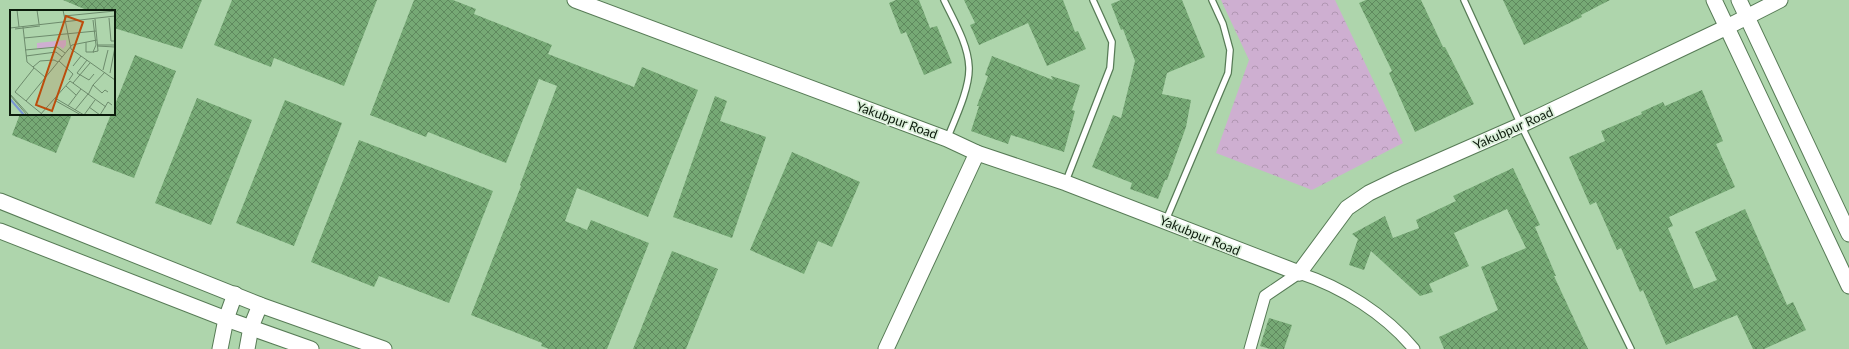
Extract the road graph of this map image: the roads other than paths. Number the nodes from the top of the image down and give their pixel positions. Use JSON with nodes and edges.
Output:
{"nodes":[{"id":1,"x":944,"y":0,"type":"edge"},
{"id":2,"x":1093,"y":0,"type":"edge"},
{"id":3,"x":1212,"y":0,"type":"edge"},
{"id":4,"x":1464,"y":0,"type":"edge"},
{"id":5,"x":1714,"y":0,"type":"edge"},
{"id":6,"x":1739,"y":0,"type":"edge"},
{"id":7,"x":1780,"y":0,"type":"edge"},
{"id":8,"x":583,"y":1,"type":"edge"},
{"id":9,"x":1747,"y":17,"type":"junction"},
{"id":10,"x":1726,"y":27,"type":"junction"},
{"id":11,"x":1521,"y":125,"type":"junction"},
{"id":12,"x":947,"y":139,"type":"junction"},
{"id":13,"x":977,"y":153,"type":"junction"},
{"id":14,"x":1066,"y":183,"type":"junction"},
{"id":15,"x":0,"y":201,"type":"edge"},
{"id":16,"x":1166,"y":221,"type":"junction"},
{"id":17,"x":0,"y":231,"type":"edge"},
{"id":18,"x":1849,"y":234,"type":"edge"},
{"id":19,"x":1299,"y":273,"type":"junction"},
{"id":20,"x":1849,"y":286,"type":"edge"},
{"id":21,"x":235,"y":294,"type":"junction"},
{"id":22,"x":260,"y":305,"type":"junction"},
{"id":23,"x":226,"y":319,"type":"junction"},
{"id":24,"x":252,"y":327,"type":"junction"},
{"id":25,"x":220,"y":349,"type":"edge"},
{"id":26,"x":247,"y":349,"type":"edge"},
{"id":27,"x":312,"y":349,"type":"edge"},
{"id":28,"x":384,"y":349,"type":"edge"},
{"id":29,"x":886,"y":349,"type":"edge"},
{"id":30,"x":1250,"y":349,"type":"edge"},
{"id":31,"x":1414,"y":349,"type":"edge"},
{"id":32,"x":1631,"y":349,"type":"edge"}],
"edges":[{"from":1,"to":12,"type":"lane"},
{"from":2,"to":14,"type":"lane"},
{"from":3,"to":16,"type":"lane"},
{"from":4,"to":11,"type":"lane"},
{"from":5,"to":10,"type":"street"},
{"from":6,"to":9,"type":"street"},
{"from":7,"to":9,"type":"street","name":"Yakubpur Road"},
{"from":8,"to":12,"type":"street","name":"Yakubpur Road"},
{"from":9,"to":10,"type":"street","name":"Yakubpur Road"},
{"from":9,"to":18,"type":"street"},
{"from":10,"to":11,"type":"street","name":"Yakubpur Road"},
{"from":10,"to":20,"type":"street"},
{"from":11,"to":19,"type":"street","name":"Yakubpur Road"},
{"from":11,"to":32,"type":"lane"},
{"from":12,"to":13,"type":"street","name":"Yakubpur Road"},
{"from":13,"to":14,"type":"street","name":"Yakubpur Road"},
{"from":13,"to":29,"type":"street"},
{"from":14,"to":16,"type":"street","name":"Yakubpur Road"},
{"from":15,"to":21,"type":"street"},
{"from":16,"to":19,"type":"street","name":"Yakubpur Road"},
{"from":17,"to":23,"type":"street"},
{"from":19,"to":30,"type":"street"},
{"from":19,"to":31,"type":"street"},
{"from":21,"to":22,"type":"street"},
{"from":21,"to":23,"type":"street"},
{"from":22,"to":24,"type":"street"},
{"from":22,"to":28,"type":"street"},
{"from":23,"to":24,"type":"street"},
{"from":23,"to":25,"type":"street"},
{"from":24,"to":26,"type":"street"},
{"from":24,"to":27,"type":"street"}]}
